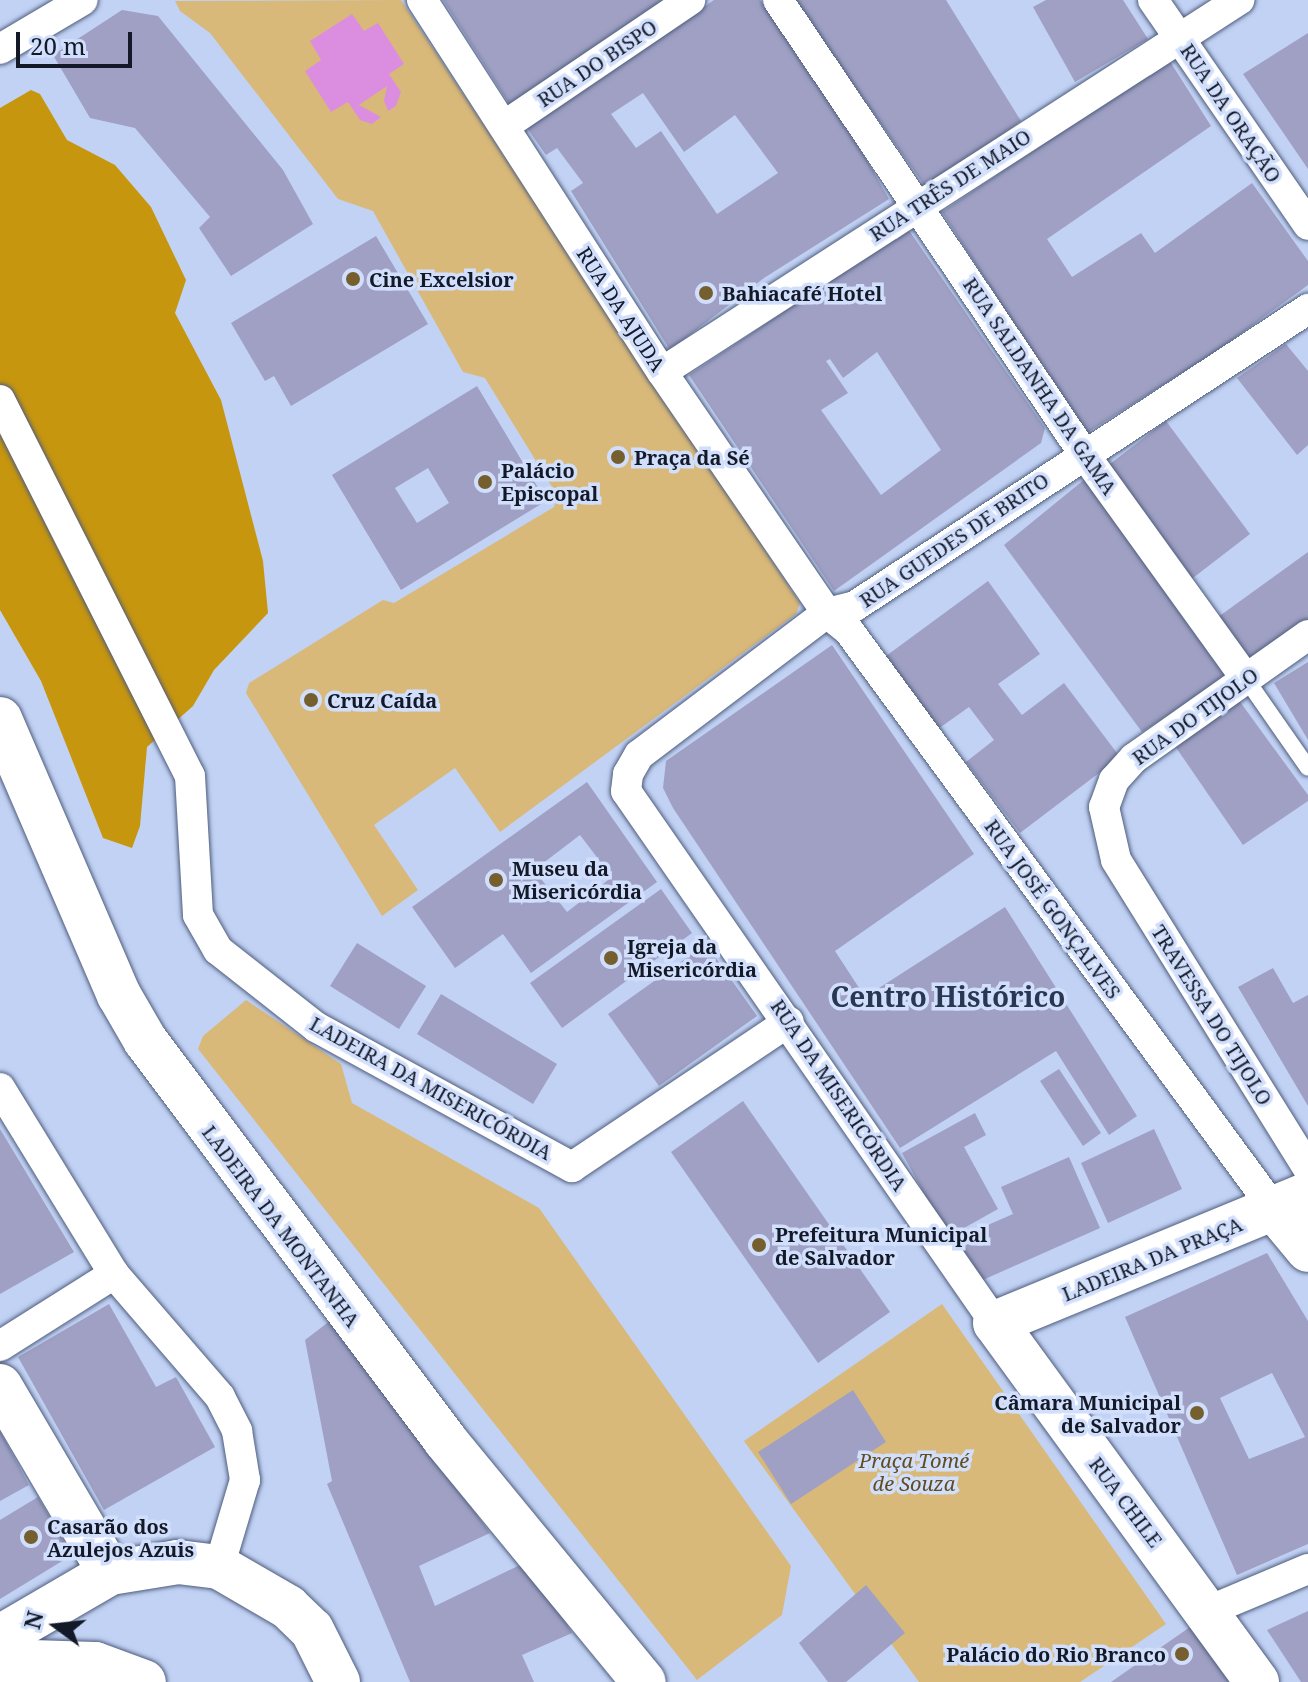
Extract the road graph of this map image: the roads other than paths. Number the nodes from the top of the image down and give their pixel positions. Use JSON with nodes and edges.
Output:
{"nodes":[{"id":1,"x":83,"y":0,"type":"edge"},
{"id":2,"x":422,"y":0,"type":"edge"},
{"id":3,"x":690,"y":0,"type":"edge"},
{"id":4,"x":778,"y":0,"type":"edge"},
{"id":5,"x":1153,"y":0,"type":"edge"},
{"id":6,"x":1239,"y":0,"type":"edge"},
{"id":7,"x":1179,"y":37,"type":"junction"},
{"id":8,"x":0,"y":49,"type":"edge"},
{"id":9,"x":504,"y":126,"type":"junction"},
{"id":10,"x":918,"y":206,"type":"junction"},
{"id":11,"x":1308,"y":225,"type":"edge"},
{"id":12,"x":1308,"y":309,"type":"edge"},
{"id":13,"x":662,"y":372,"type":"junction"},
{"id":14,"x":0,"y":400,"type":"edge"},
{"id":15,"x":1084,"y":454,"type":"junction"},
{"id":16,"x":827,"y":613,"type":"junction"},
{"id":17,"x":1308,"y":635,"type":"edge"},
{"id":18,"x":1246,"y":679,"type":"junction"},
{"id":19,"x":0,"y":719,"type":"edge"},
{"id":20,"x":1308,"y":768,"type":"edge"},
{"id":21,"x":626,"y":791,"type":"joint"},
{"id":22,"x":1116,"y":860,"type":"joint"},
{"id":23,"x":789,"y":1022,"type":"junction"},
{"id":24,"x":0,"y":1088,"type":"edge"},
{"id":25,"x":1308,"y":1169,"type":"edge"},
{"id":26,"x":1291,"y":1202,"type":"edge"},
{"id":27,"x":1308,"y":1250,"type":"edge"},
{"id":28,"x":114,"y":1274,"type":"junction"},
{"id":29,"x":995,"y":1323,"type":"junction"},
{"id":30,"x":0,"y":1346,"type":"edge"},
{"id":31,"x":0,"y":1386,"type":"edge"},
{"id":32,"x":219,"y":1567,"type":"junction"},
{"id":33,"x":1308,"y":1569,"type":"edge"},
{"id":34,"x":110,"y":1573,"type":"junction"},
{"id":35,"x":1208,"y":1611,"type":"junction"},
{"id":36,"x":0,"y":1637,"type":"edge"},
{"id":37,"x":0,"y":1661,"type":"edge"},
{"id":38,"x":144,"y":1682,"type":"edge"},
{"id":39,"x":338,"y":1682,"type":"edge"},
{"id":40,"x":644,"y":1682,"type":"edge"},
{"id":41,"x":1257,"y":1682,"type":"edge"}],
"edges":[{"from":1,"to":8,"type":"street"},
{"from":2,"to":9,"type":"street","name":"RUA DA AJUDA"},
{"from":3,"to":9,"type":"street","name":"RUA DO BISPO"},
{"from":4,"to":10,"type":"street","name":"RUA SALDANHA DA GAMA"},
{"from":5,"to":7,"type":"street","name":"RUA DA ORAÇÃO"},
{"from":6,"to":7,"type":"street","name":"RUA TRÊS DE MAIO"},
{"from":7,"to":10,"type":"street","name":"RUA TRÊS DE MAIO"},
{"from":7,"to":11,"type":"street","name":"RUA DA ORAÇÃO"},
{"from":9,"to":13,"type":"street","name":"RUA DA AJUDA"},
{"from":10,"to":13,"type":"street","name":"RUA TRÊS DE MAIO"},
{"from":10,"to":15,"type":"street","name":"RUA SALDANHA DA GAMA"},
{"from":12,"to":15,"type":"street","name":"RUA GUEDES DE BRITO"},
{"from":13,"to":16,"type":"street","name":"RUA DA AJUDA"},
{"from":14,"to":23,"type":"street","name":"LADEIRA DA MISERICÓRDIA"},
{"from":15,"to":16,"type":"street","name":"RUA GUEDES DE BRITO"},
{"from":15,"to":18,"type":"street","name":"RUA SALDANHA DA GAMA"},
{"from":16,"to":21,"type":"street","name":"RUA GUEDES DE BRITO"},
{"from":16,"to":26,"type":"street","name":"RUA JOSÉ GONÇALVES"},
{"from":17,"to":18,"type":"street","name":"RUA DO TIJOLO"},
{"from":18,"to":20,"type":"lane","name":"RUA SALDANHA DA GAMA"},
{"from":18,"to":22,"type":"street","name":"RUA DO TIJOLO"},
{"from":19,"to":40,"type":"street","name":"LADEIRA DA MONTANHA"},
{"from":21,"to":23,"type":"street","name":"RUA DA MISERICÓRDIA"},
{"from":22,"to":25,"type":"street","name":"TRAVESSA DO TIJOLO"},
{"from":23,"to":29,"type":"street","name":"RUA DA MISERICÓRDIA"},
{"from":24,"to":28,"type":"street"},
{"from":26,"to":27,"type":"street"},
{"from":26,"to":29,"type":"street","name":"LADEIRA DA PRAÇA"},
{"from":28,"to":30,"type":"street"},
{"from":28,"to":32,"type":"street"},
{"from":29,"to":35,"type":"street","name":"RUA CHILE"},
{"from":31,"to":34,"type":"street"},
{"from":32,"to":34,"type":"street"},
{"from":32,"to":39,"type":"street"},
{"from":33,"to":35,"type":"street"},
{"from":34,"to":36,"type":"street"},
{"from":35,"to":41,"type":"street","name":"RUA CHILE"},
{"from":37,"to":38,"type":"street"}]}
